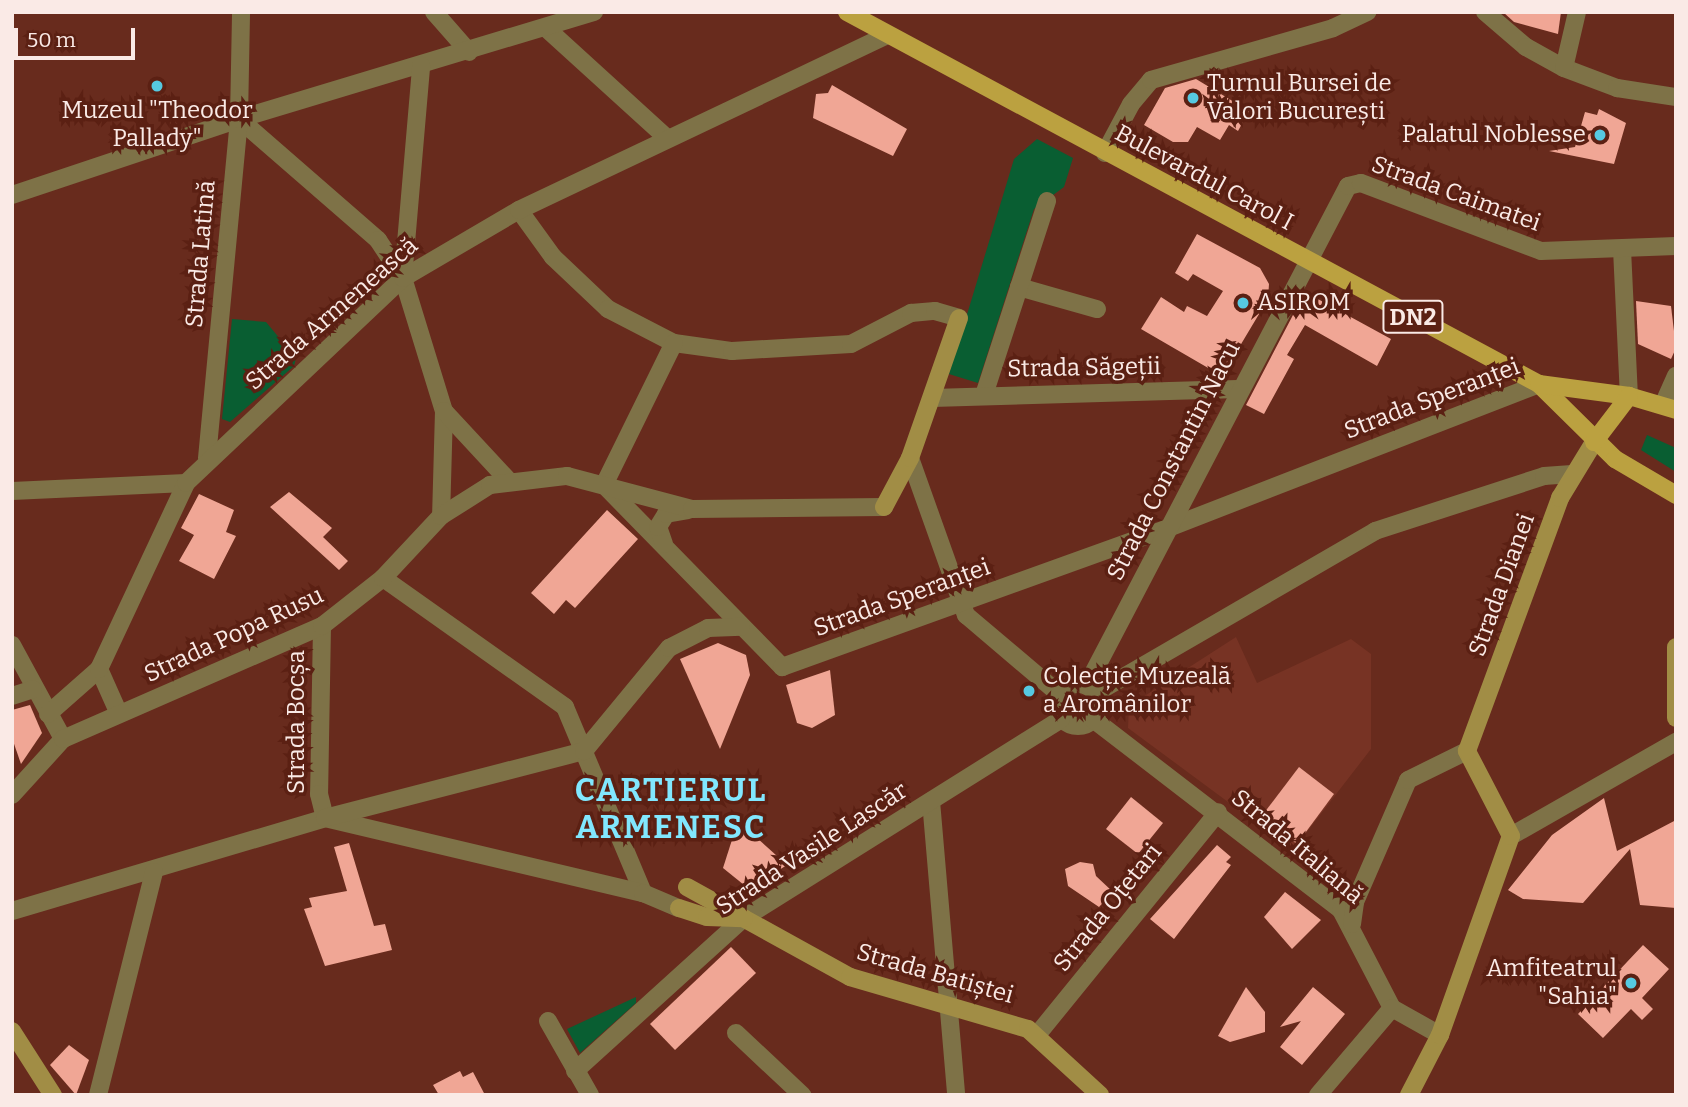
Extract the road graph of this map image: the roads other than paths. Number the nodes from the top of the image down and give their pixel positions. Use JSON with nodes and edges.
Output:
{"nodes":[{"id":1,"x":241,"y":12,"type":"edge"},
{"id":2,"x":435,"y":12,"type":"edge"},
{"id":3,"x":594,"y":12,"type":"edge"},
{"id":4,"x":847,"y":12,"type":"edge"},
{"id":5,"x":1345,"y":12,"type":"edge"},
{"id":6,"x":1368,"y":12,"type":"edge"},
{"id":7,"x":1485,"y":12,"type":"edge"},
{"id":8,"x":1577,"y":12,"type":"edge"},
{"id":9,"x":546,"y":28,"type":"junction"},
{"id":10,"x":1333,"y":28,"type":"junction"},
{"id":11,"x":888,"y":35,"type":"junction"},
{"id":12,"x":469,"y":52,"type":"junction"},
{"id":13,"x":421,"y":66,"type":"junction"},
{"id":14,"x":1564,"y":68,"type":"junction"},
{"id":15,"x":1676,"y":97,"type":"edge"},
{"id":16,"x":239,"y":119,"type":"junction"},
{"id":17,"x":667,"y":138,"type":"junction"},
{"id":18,"x":1105,"y":153,"type":"junction"},
{"id":19,"x":12,"y":195,"type":"edge"},
{"id":20,"x":1047,"y":201,"type":"dead end"},
{"id":21,"x":519,"y":210,"type":"junction"},
{"id":22,"x":1676,"y":246,"type":"edge"},
{"id":23,"x":1622,"y":249,"type":"junction"},
{"id":24,"x":1306,"y":261,"type":"junction"},
{"id":25,"x":403,"y":278,"type":"junction"},
{"id":26,"x":1019,"y":287,"type":"junction"},
{"id":27,"x":1097,"y":309,"type":"dead end"},
{"id":28,"x":674,"y":343,"type":"junction"},
{"id":29,"x":1676,"y":376,"type":"edge"},
{"id":30,"x":1539,"y":384,"type":"junction"},
{"id":31,"x":1238,"y":388,"type":"junction"},
{"id":32,"x":984,"y":395,"type":"junction"},
{"id":33,"x":1629,"y":396,"type":"junction"},
{"id":34,"x":932,"y":397,"type":"junction"},
{"id":35,"x":1669,"y":407,"type":"edge"},
{"id":36,"x":444,"y":411,"type":"junction"},
{"id":37,"x":1594,"y":442,"type":"junction"},
{"id":38,"x":207,"y":458,"type":"junction"},
{"id":39,"x":910,"y":458,"type":"junction"},
{"id":40,"x":1572,"y":474,"type":"junction"},
{"id":41,"x":508,"y":480,"type":"junction"},
{"id":42,"x":186,"y":483,"type":"junction"},
{"id":43,"x":604,"y":485,"type":"junction"},
{"id":44,"x":12,"y":491,"type":"edge"},
{"id":45,"x":1676,"y":495,"type":"edge"},
{"id":46,"x":692,"y":509,"type":"junction"},
{"id":47,"x":441,"y":516,"type":"junction"},
{"id":48,"x":1168,"y":528,"type":"junction"},
{"id":49,"x":666,"y":549,"type":"junction"},
{"id":50,"x":383,"y":578,"type":"junction"},
{"id":51,"x":959,"y":604,"type":"junction"},
{"id":52,"x":322,"y":626,"type":"junction"},
{"id":53,"x":741,"y":627,"type":"junction"},
{"id":54,"x":12,"y":645,"type":"edge"},
{"id":55,"x":1676,"y":647,"type":"edge"},
{"id":56,"x":99,"y":669,"type":"junction"},
{"id":57,"x":33,"y":689,"type":"junction"},
{"id":58,"x":1091,"y":689,"type":"junction"},
{"id":59,"x":1059,"y":694,"type":"junction"},
{"id":60,"x":12,"y":696,"type":"edge"},
{"id":61,"x":48,"y":714,"type":"junction"},
{"id":62,"x":119,"y":714,"type":"junction"},
{"id":63,"x":1676,"y":718,"type":"edge"},
{"id":64,"x":1061,"y":719,"type":"junction"},
{"id":65,"x":1093,"y":719,"type":"junction"},
{"id":66,"x":63,"y":739,"type":"junction"},
{"id":67,"x":1676,"y":742,"type":"edge"},
{"id":68,"x":584,"y":751,"type":"junction"},
{"id":69,"x":1467,"y":751,"type":"junction"},
{"id":70,"x":12,"y":795,"type":"edge"},
{"id":71,"x":930,"y":801,"type":"junction"},
{"id":72,"x":1218,"y":812,"type":"junction"},
{"id":73,"x":325,"y":818,"type":"junction"},
{"id":74,"x":1511,"y":836,"type":"junction"},
{"id":75,"x":154,"y":872,"type":"junction"},
{"id":76,"x":649,"y":896,"type":"junction"},
{"id":77,"x":12,"y":911,"type":"edge"},
{"id":78,"x":744,"y":918,"type":"junction"},
{"id":79,"x":1352,"y":924,"type":"junction"},
{"id":80,"x":949,"y":1006,"type":"junction"},
{"id":81,"x":1392,"y":1008,"type":"junction"},
{"id":82,"x":548,"y":1021,"type":"dead end"},
{"id":83,"x":12,"y":1031,"type":"edge"},
{"id":84,"x":736,"y":1033,"type":"dead end"},
{"id":85,"x":1037,"y":1035,"type":"junction"},
{"id":86,"x":1440,"y":1035,"type":"junction"},
{"id":87,"x":575,"y":1071,"type":"junction"},
{"id":88,"x":52,"y":1095,"type":"edge"},
{"id":89,"x":98,"y":1095,"type":"edge"},
{"id":90,"x":590,"y":1095,"type":"edge"},
{"id":91,"x":802,"y":1095,"type":"edge"},
{"id":92,"x":956,"y":1095,"type":"edge"},
{"id":93,"x":1100,"y":1095,"type":"edge"},
{"id":94,"x":1318,"y":1095,"type":"edge"},
{"id":95,"x":1409,"y":1095,"type":"edge"}],
"edges":[{"from":1,"to":16,"type":"street","name":"Strada Latină"},
{"from":2,"to":12,"type":"street"},
{"from":3,"to":9,"type":"street"},
{"from":4,"to":11,"type":"main road","name":"Bulevardul Carol I","number":"DN2"},
{"from":5,"to":10,"type":"street"},
{"from":6,"to":10,"type":"street"},
{"from":7,"to":14,"type":"street"},
{"from":8,"to":14,"type":"street"},
{"from":9,"to":12,"type":"street"},
{"from":9,"to":17,"type":"street"},
{"from":10,"to":18,"type":"street"},
{"from":11,"to":17,"type":"street","name":"Strada Armenească"},
{"from":11,"to":18,"type":"main road","name":"Bulevardul Carol I","number":"DN2"},
{"from":12,"to":13,"type":"street"},
{"from":13,"to":16,"type":"street"},
{"from":13,"to":25,"type":"street"},
{"from":14,"to":15,"type":"street"},
{"from":16,"to":19,"type":"street"},
{"from":16,"to":25,"type":"street"},
{"from":16,"to":38,"type":"street","name":"Strada Latină"},
{"from":17,"to":21,"type":"street","name":"Strada Armenească"},
{"from":18,"to":24,"type":"main road","name":"Bulevardul Carol I","number":"DN2"},
{"from":20,"to":26,"type":"street"},
{"from":21,"to":25,"type":"street","name":"Strada Armenească"},
{"from":21,"to":28,"type":"street"},
{"from":22,"to":23,"type":"street","name":"Strada Caimatei"},
{"from":23,"to":24,"type":"street","name":"Strada Caimatei"},
{"from":23,"to":33,"type":"street"},
{"from":24,"to":30,"type":"main road","name":"Bulevardul Carol I","number":"DN2"},
{"from":24,"to":31,"type":"street","name":"Strada Constantin Nacu"},
{"from":25,"to":36,"type":"street"},
{"from":25,"to":38,"type":"street","name":"Strada Armenească"},
{"from":26,"to":27,"type":"street"},
{"from":26,"to":32,"type":"street"},
{"from":28,"to":34,"type":"street"},
{"from":28,"to":43,"type":"street"},
{"from":29,"to":35,"type":"street"},
{"from":30,"to":33,"type":"main road","number":"DN2"},
{"from":30,"to":37,"type":"main road","number":"DN2"},
{"from":30,"to":48,"type":"street","name":"Strada Speranței"},
{"from":31,"to":32,"type":"street","name":"Strada Săgeții"},
{"from":31,"to":48,"type":"street","name":"Strada Constantin Nacu"},
{"from":32,"to":34,"type":"street","name":"Strada Săgeții"},
{"from":33,"to":35,"type":"main road","number":"DN2"},
{"from":33,"to":37,"type":"main road"},
{"from":34,"to":39,"type":"street"},
{"from":36,"to":41,"type":"street"},
{"from":36,"to":47,"type":"street"},
{"from":37,"to":40,"type":"street","name":"Strada Dianei"},
{"from":37,"to":45,"type":"main road","number":"DN2"},
{"from":38,"to":42,"type":"street","name":"Strada Armenească"},
{"from":39,"to":46,"type":"street","name":"Strada Popa Rusu"},
{"from":39,"to":51,"type":"street"},
{"from":40,"to":58,"type":"street"},
{"from":40,"to":69,"type":"street","name":"Strada Dianei"},
{"from":41,"to":43,"type":"street","name":"Strada Popa Rusu"},
{"from":41,"to":47,"type":"street","name":"Strada Popa Rusu"},
{"from":42,"to":44,"type":"street"},
{"from":42,"to":56,"type":"street","name":"Strada Armenească"},
{"from":43,"to":46,"type":"street","name":"Strada Popa Rusu"},
{"from":43,"to":49,"type":"street","name":"Strada Speranței"},
{"from":46,"to":49,"type":"street"},
{"from":47,"to":50,"type":"street","name":"Strada Popa Rusu"},
{"from":48,"to":51,"type":"street","name":"Strada Speranței"},
{"from":48,"to":58,"type":"street","name":"Strada Constantin Nacu"},
{"from":49,"to":53,"type":"street","name":"Strada Speranței"},
{"from":50,"to":52,"type":"street","name":"Strada Popa Rusu"},
{"from":50,"to":68,"type":"street"},
{"from":51,"to":53,"type":"street","name":"Strada Speranței"},
{"from":51,"to":59,"type":"street"},
{"from":52,"to":62,"type":"street","name":"Strada Popa Rusu"},
{"from":52,"to":73,"type":"street","name":"Strada Bocșa"},
{"from":53,"to":68,"type":"street"},
{"from":54,"to":57,"type":"street"},
{"from":55,"to":63,"type":"street"},
{"from":56,"to":61,"type":"street","name":"Strada Armenească"},
{"from":56,"to":62,"type":"street"},
{"from":57,"to":60,"type":"street"},
{"from":57,"to":61,"type":"street"},
{"from":58,"to":59,"type":"street"},
{"from":58,"to":65,"type":"street"},
{"from":59,"to":64,"type":"street"},
{"from":61,"to":66,"type":"street"},
{"from":62,"to":66,"type":"street","name":"Strada Popa Rusu"},
{"from":64,"to":65,"type":"street"},
{"from":64,"to":71,"type":"street","name":"Strada Vasile Lascăr"},
{"from":65,"to":72,"type":"street","name":"Strada Italiană"},
{"from":66,"to":70,"type":"street"},
{"from":67,"to":74,"type":"street"},
{"from":68,"to":73,"type":"street"},
{"from":68,"to":76,"type":"street"},
{"from":69,"to":74,"type":"street"},
{"from":69,"to":79,"type":"street"},
{"from":71,"to":78,"type":"street","name":"Strada Vasile Lascăr"},
{"from":71,"to":80,"type":"street"},
{"from":72,"to":79,"type":"street","name":"Strada Italiană"},
{"from":72,"to":85,"type":"street","name":"Strada Oțetari"},
{"from":73,"to":75,"type":"street"},
{"from":73,"to":76,"type":"street"},
{"from":74,"to":86,"type":"street"},
{"from":75,"to":77,"type":"street"},
{"from":75,"to":89,"type":"street"},
{"from":76,"to":78,"type":"street","name":"Strada Batiștei"},
{"from":76,"to":78,"type":"street","name":"Strada Batiștei"},
{"from":78,"to":80,"type":"street","name":"Strada Batiștei"},
{"from":78,"to":87,"type":"street","name":"Strada Vasile Lascăr"},
{"from":79,"to":81,"type":"street","name":"Strada Italiană"},
{"from":80,"to":85,"type":"street","name":"Strada Batiștei"},
{"from":80,"to":92,"type":"street"},
{"from":81,"to":86,"type":"street"},
{"from":81,"to":94,"type":"street"},
{"from":82,"to":87,"type":"street"},
{"from":83,"to":88,"type":"street"},
{"from":84,"to":91,"type":"street"},
{"from":85,"to":93,"type":"street","name":"Strada Batiștei"},
{"from":86,"to":95,"type":"street"},
{"from":87,"to":90,"type":"street"}]}
